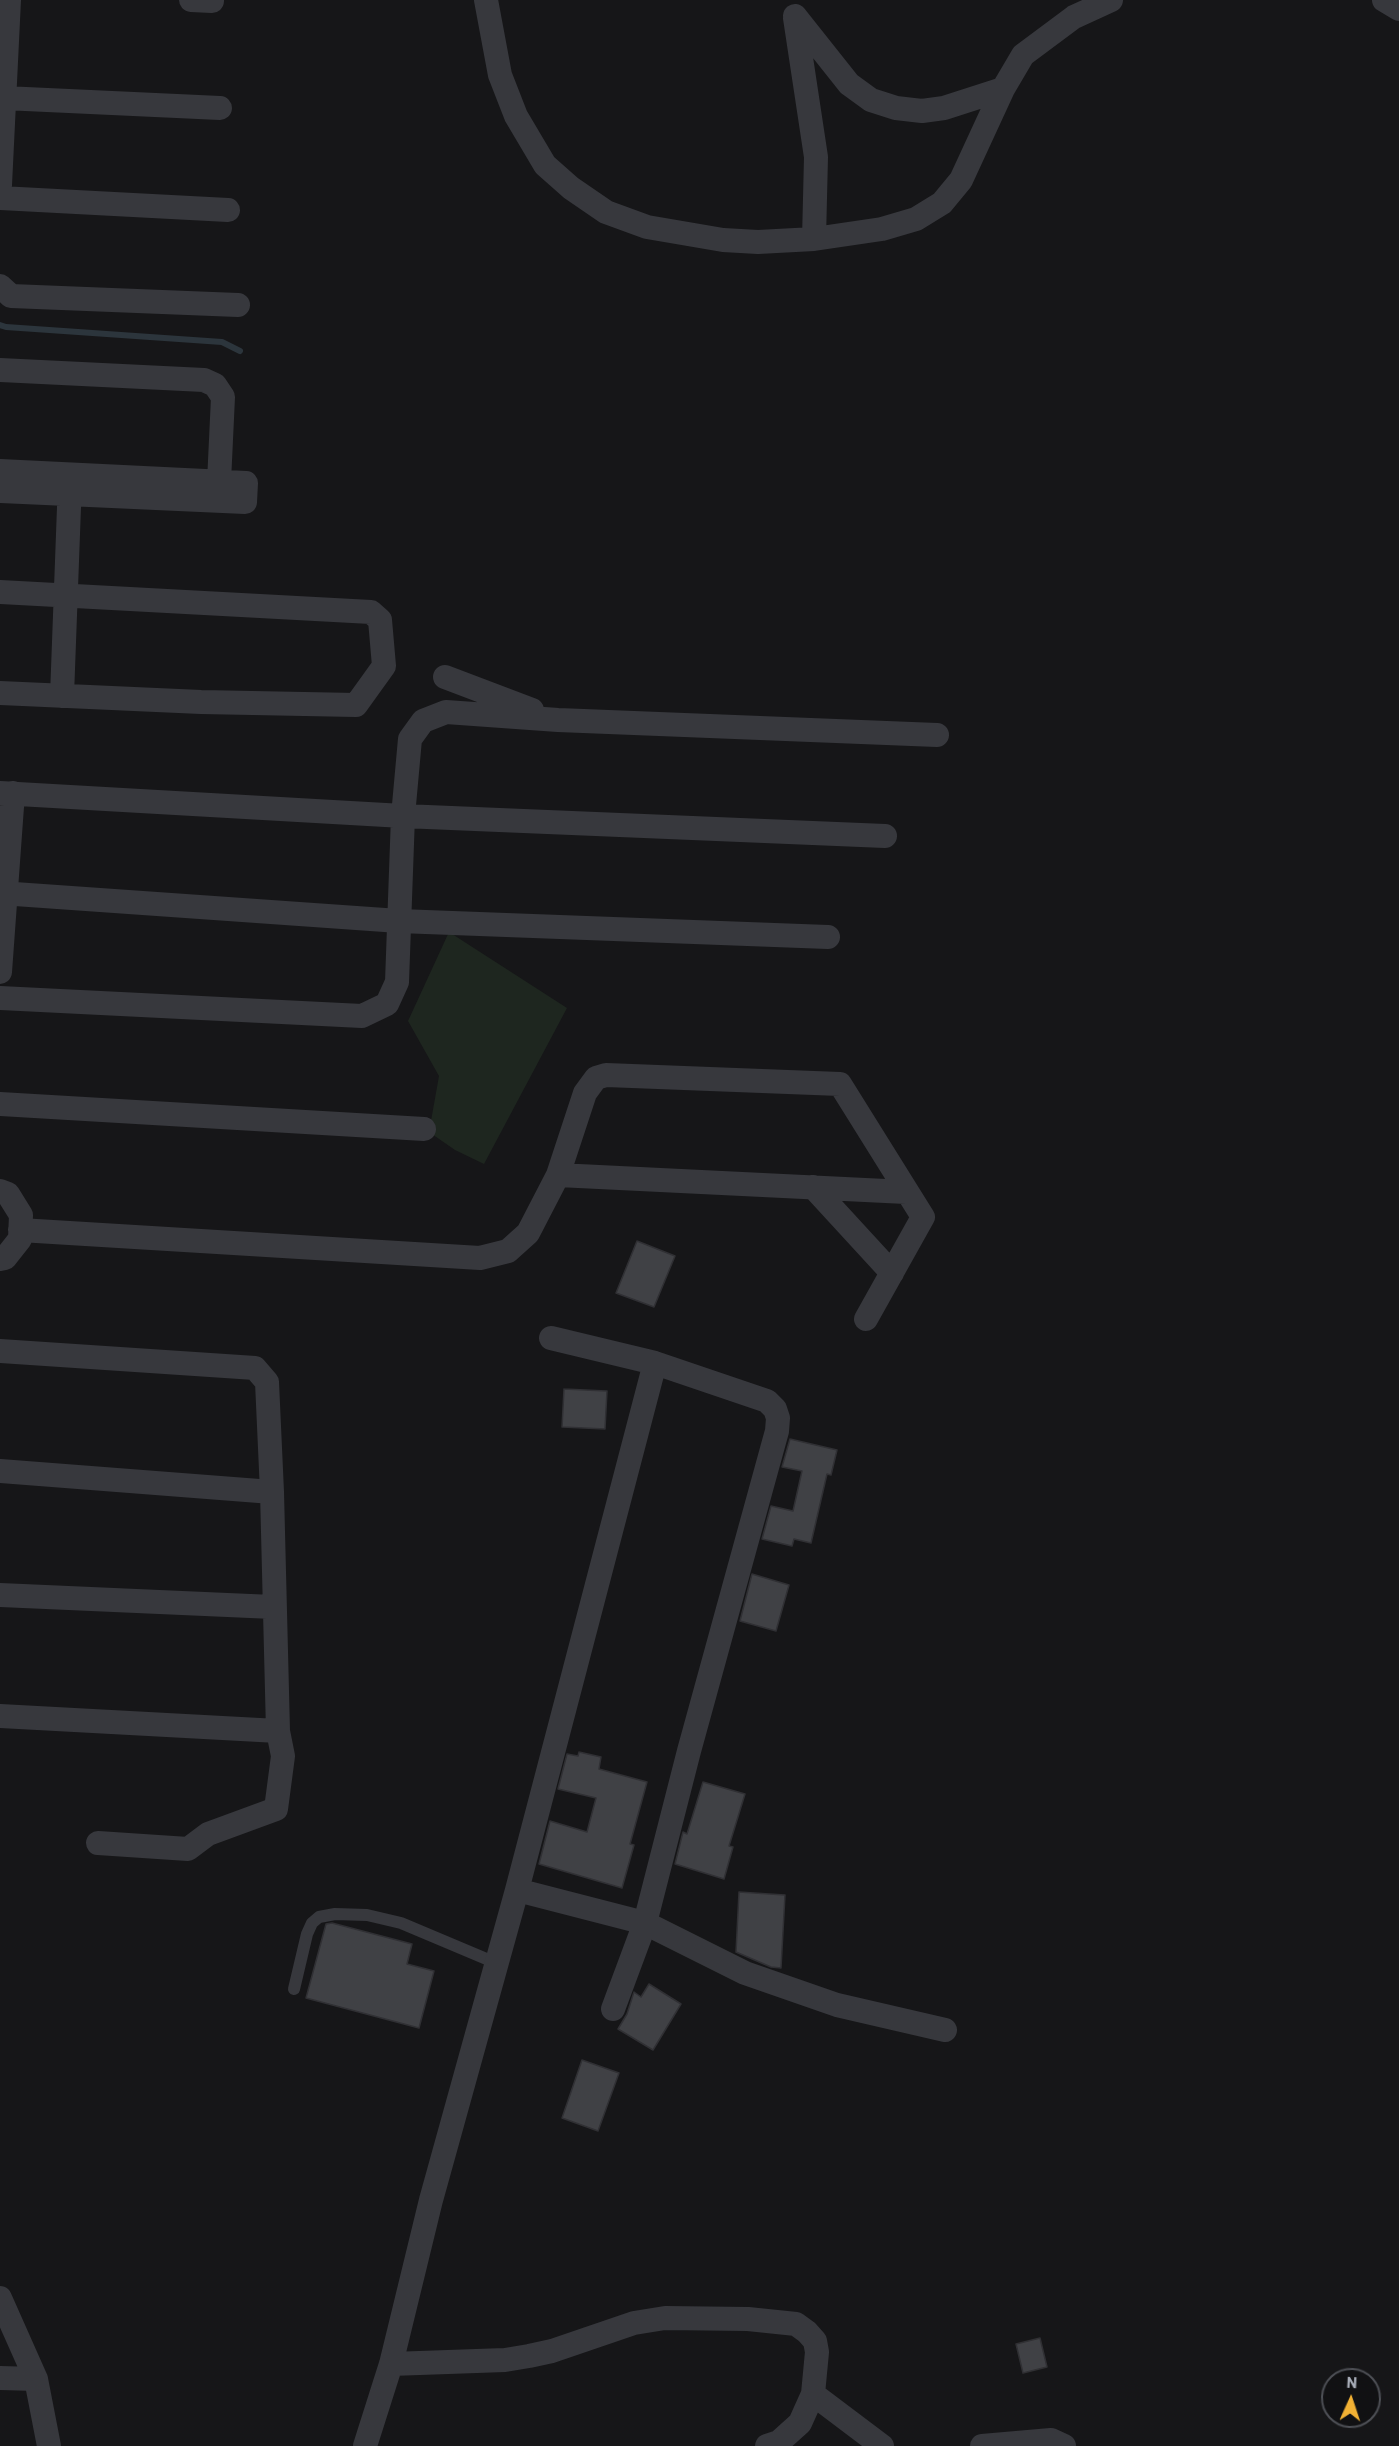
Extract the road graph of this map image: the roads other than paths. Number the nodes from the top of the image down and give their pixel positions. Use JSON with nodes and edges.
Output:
{"nodes":[{"id":1,"x":9,"y":0,"type":"edge"},
{"id":2,"x":486,"y":0,"type":"edge"},
{"id":3,"x":1111,"y":0,"type":"edge"},
{"id":4,"x":1384,"y":0,"type":"edge"},
{"id":5,"x":793,"y":8,"type":"edge"},
{"id":6,"x":1399,"y":9,"type":"edge"},
{"id":7,"x":1003,"y":89,"type":"junction"},
{"id":8,"x":4,"y":98,"type":"junction"},
{"id":9,"x":220,"y":108,"type":"dead end"},
{"id":10,"x":0,"y":185,"type":"edge"},
{"id":11,"x":0,"y":198,"type":"edge"},
{"id":12,"x":228,"y":210,"type":"dead end"},
{"id":13,"x":814,"y":239,"type":"junction"},
{"id":14,"x":0,"y":286,"type":"edge"},
{"id":15,"x":238,"y":305,"type":"dead end"},
{"id":16,"x":0,"y":370,"type":"edge"},
{"id":17,"x":0,"y":471,"type":"edge"},
{"id":18,"x":219,"y":482,"type":"junction"},
{"id":19,"x":70,"y":484,"type":"junction"},
{"id":20,"x":0,"y":491,"type":"edge"},
{"id":21,"x":0,"y":592,"type":"edge"},
{"id":22,"x":66,"y":596,"type":"junction"},
{"id":23,"x":444,"y":677,"type":"dead end"},
{"id":24,"x":0,"y":693,"type":"edge"},
{"id":25,"x":62,"y":696,"type":"junction"},
{"id":26,"x":558,"y":720,"type":"junction"},
{"id":27,"x":937,"y":735,"type":"dead end"},
{"id":28,"x":6,"y":793,"type":"edge"},
{"id":29,"x":403,"y":816,"type":"junction"},
{"id":30,"x":885,"y":836,"type":"dead end"},
{"id":31,"x":3,"y":894,"type":"edge"},
{"id":32,"x":399,"y":921,"type":"junction"},
{"id":33,"x":828,"y":937,"type":"dead end"},
{"id":34,"x":0,"y":972,"type":"edge"},
{"id":35,"x":0,"y":998,"type":"edge"},
{"id":36,"x":0,"y":1104,"type":"edge"},
{"id":37,"x":424,"y":1129,"type":"dead end"},
{"id":38,"x":558,"y":1175,"type":"junction"},
{"id":39,"x":813,"y":1187,"type":"junction"},
{"id":40,"x":0,"y":1191,"type":"edge"},
{"id":41,"x":906,"y":1192,"type":"junction"},
{"id":42,"x":20,"y":1230,"type":"junction"},
{"id":43,"x":0,"y":1259,"type":"edge"},
{"id":44,"x":892,"y":1273,"type":"junction"},
{"id":45,"x":866,"y":1319,"type":"dead end"},
{"id":46,"x":551,"y":1338,"type":"dead end"},
{"id":47,"x":0,"y":1351,"type":"edge"},
{"id":48,"x":655,"y":1363,"type":"junction"},
{"id":49,"x":0,"y":1471,"type":"edge"},
{"id":50,"x":272,"y":1492,"type":"junction"},
{"id":51,"x":0,"y":1595,"type":"edge"},
{"id":52,"x":273,"y":1607,"type":"junction"},
{"id":53,"x":0,"y":1716,"type":"edge"},
{"id":54,"x":278,"y":1731,"type":"junction"},
{"id":55,"x":98,"y":1843,"type":"dead end"},
{"id":56,"x":517,"y":1890,"type":"junction"},
{"id":57,"x":645,"y":1923,"type":"junction"},
{"id":58,"x":496,"y":1963,"type":"junction"},
{"id":59,"x":294,"y":1989,"type":"dead end"},
{"id":60,"x":614,"y":2009,"type":"dead end"},
{"id":61,"x":945,"y":2030,"type":"dead end"},
{"id":62,"x":0,"y":2298,"type":"edge"},
{"id":63,"x":392,"y":2364,"type":"junction"},
{"id":64,"x":0,"y":2378,"type":"edge"},
{"id":65,"x":36,"y":2379,"type":"junction"},
{"id":66,"x":813,"y":2394,"type":"junction"},
{"id":67,"x":49,"y":2446,"type":"edge"},
{"id":68,"x":365,"y":2446,"type":"edge"},
{"id":69,"x":767,"y":2446,"type":"edge"},
{"id":70,"x":882,"y":2446,"type":"edge"},
{"id":71,"x":982,"y":2446,"type":"edge"},
{"id":72,"x":1064,"y":2446,"type":"edge"}],
"edges":[{"from":1,"to":8,"type":"street"},
{"from":2,"to":13,"type":"street"},
{"from":3,"to":7,"type":"street"},
{"from":4,"to":6,"type":"street"},
{"from":5,"to":7,"type":"street"},
{"from":5,"to":13,"type":"street"},
{"from":7,"to":13,"type":"street"},
{"from":8,"to":9,"type":"street"},
{"from":8,"to":10,"type":"street"},
{"from":11,"to":12,"type":"street"},
{"from":14,"to":15,"type":"street"},
{"from":16,"to":18,"type":"street"},
{"from":17,"to":19,"type":"street"},
{"from":18,"to":19,"type":"street"},
{"from":18,"to":19,"type":"street"},
{"from":19,"to":20,"type":"street"},
{"from":19,"to":22,"type":"street"},
{"from":21,"to":22,"type":"street"},
{"from":22,"to":25,"type":"street"},
{"from":22,"to":25,"type":"street"},
{"from":23,"to":26,"type":"street"},
{"from":24,"to":25,"type":"street"},
{"from":26,"to":27,"type":"street"},
{"from":26,"to":29,"type":"street"},
{"from":28,"to":29,"type":"street"},
{"from":28,"to":31,"type":"street"},
{"from":29,"to":30,"type":"street"},
{"from":29,"to":32,"type":"street"},
{"from":31,"to":32,"type":"street"},
{"from":31,"to":34,"type":"street"},
{"from":32,"to":33,"type":"street"},
{"from":32,"to":35,"type":"street"},
{"from":36,"to":37,"type":"street"},
{"from":38,"to":39,"type":"street"},
{"from":38,"to":41,"type":"street"},
{"from":38,"to":42,"type":"street"},
{"from":39,"to":41,"type":"street"},
{"from":39,"to":44,"type":"street"},
{"from":40,"to":42,"type":"street"},
{"from":41,"to":44,"type":"street"},
{"from":42,"to":43,"type":"street"},
{"from":44,"to":45,"type":"street"},
{"from":46,"to":48,"type":"street"},
{"from":47,"to":50,"type":"street"},
{"from":48,"to":56,"type":"street"},
{"from":48,"to":57,"type":"street"},
{"from":49,"to":50,"type":"street"},
{"from":50,"to":52,"type":"street"},
{"from":51,"to":52,"type":"street"},
{"from":52,"to":54,"type":"street"},
{"from":53,"to":54,"type":"street"},
{"from":54,"to":55,"type":"street"},
{"from":56,"to":57,"type":"street"},
{"from":56,"to":58,"type":"street"},
{"from":57,"to":60,"type":"street"},
{"from":57,"to":61,"type":"street"},
{"from":58,"to":59,"type":"lane"},
{"from":58,"to":63,"type":"street"},
{"from":62,"to":65,"type":"street"},
{"from":63,"to":66,"type":"street"},
{"from":63,"to":68,"type":"street"},
{"from":64,"to":65,"type":"street"},
{"from":65,"to":67,"type":"street"},
{"from":66,"to":69,"type":"street"},
{"from":66,"to":70,"type":"street"},
{"from":71,"to":72,"type":"street"}]}
